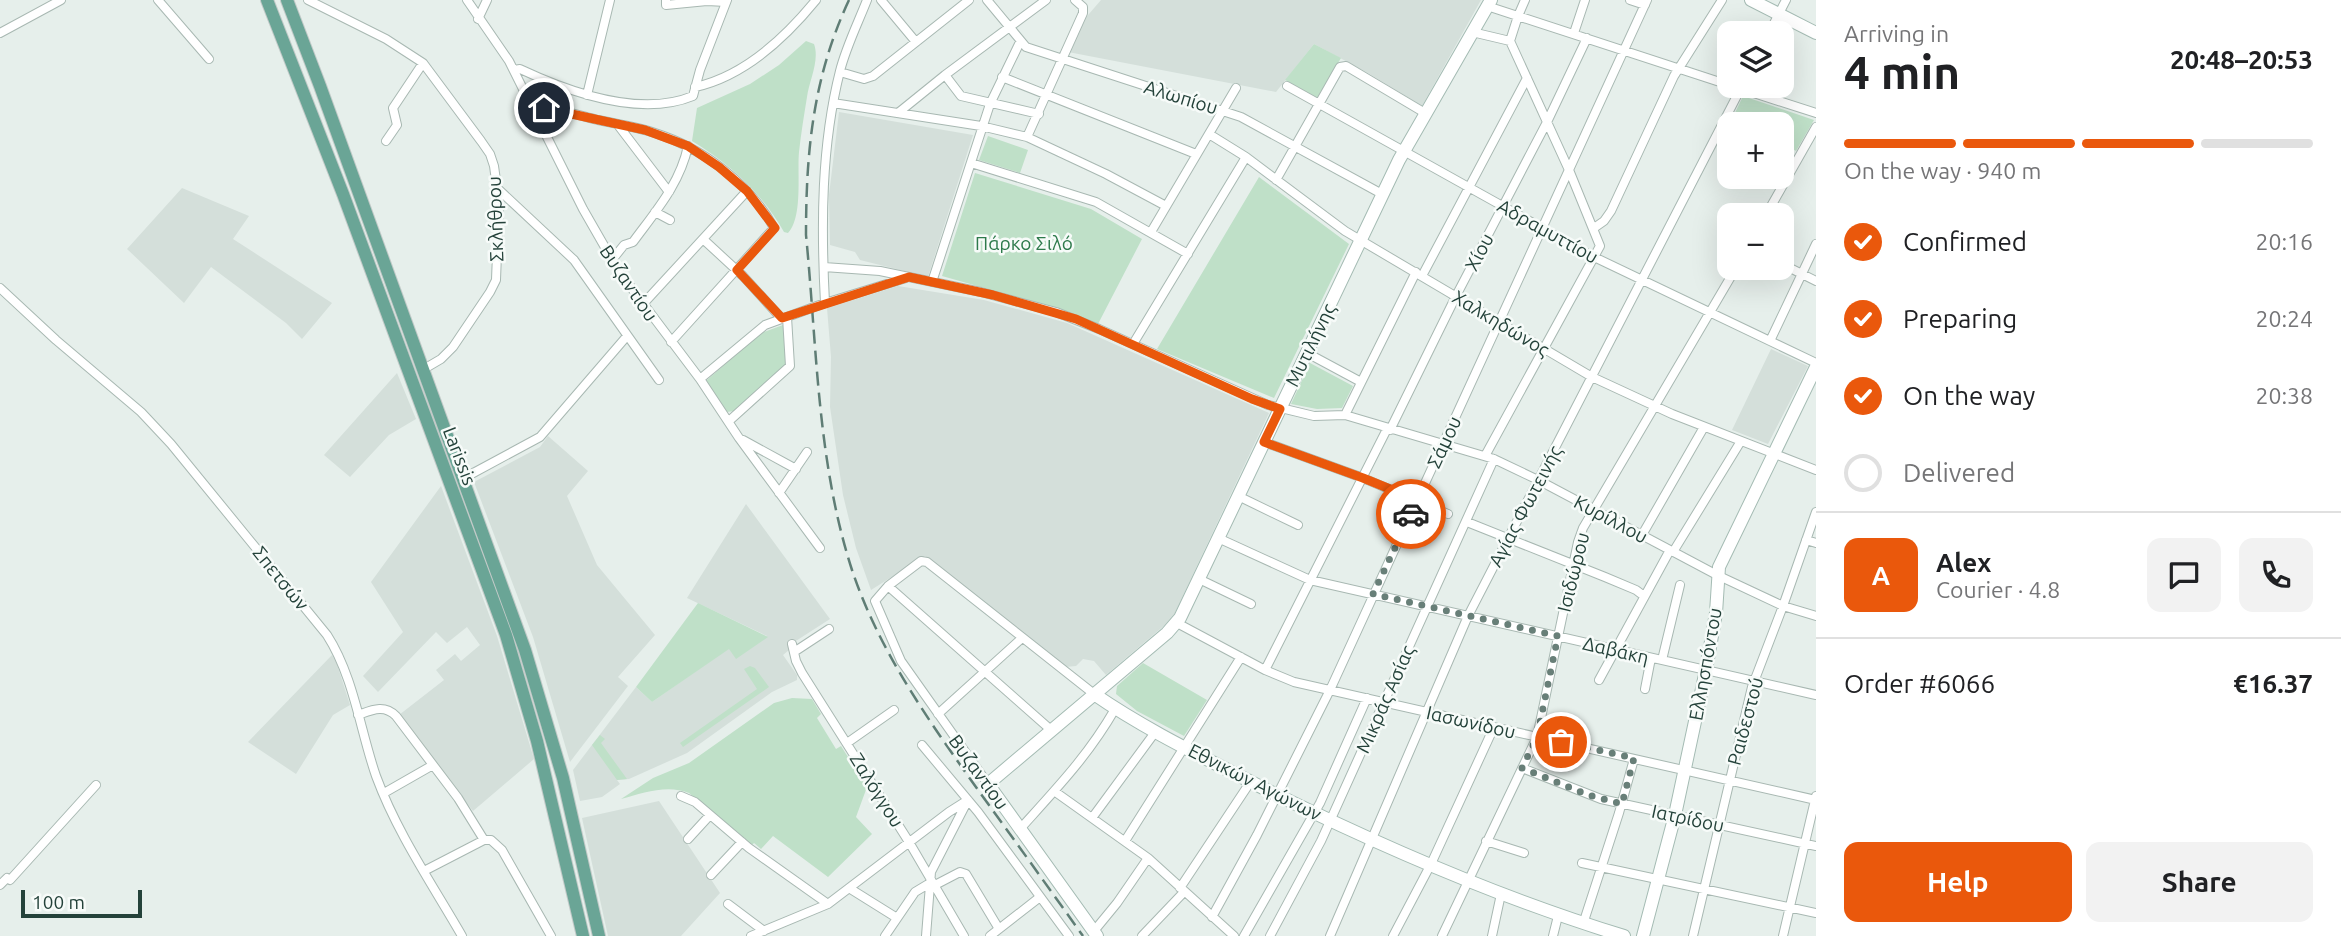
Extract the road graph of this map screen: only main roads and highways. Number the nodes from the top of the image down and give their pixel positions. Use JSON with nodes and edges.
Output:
{"nodes":[{"id":1,"x":267,"y":0,"type":"edge"},
{"id":2,"x":287,"y":0,"type":"edge"},
{"id":3,"x":583,"y":936,"type":"edge"},
{"id":4,"x":599,"y":936,"type":"edge"}],
"edges":[{"from":1,"to":3,"type":"main road","name":"Larissis"},
{"from":2,"to":4,"type":"main road","name":"Larissis"}]}
